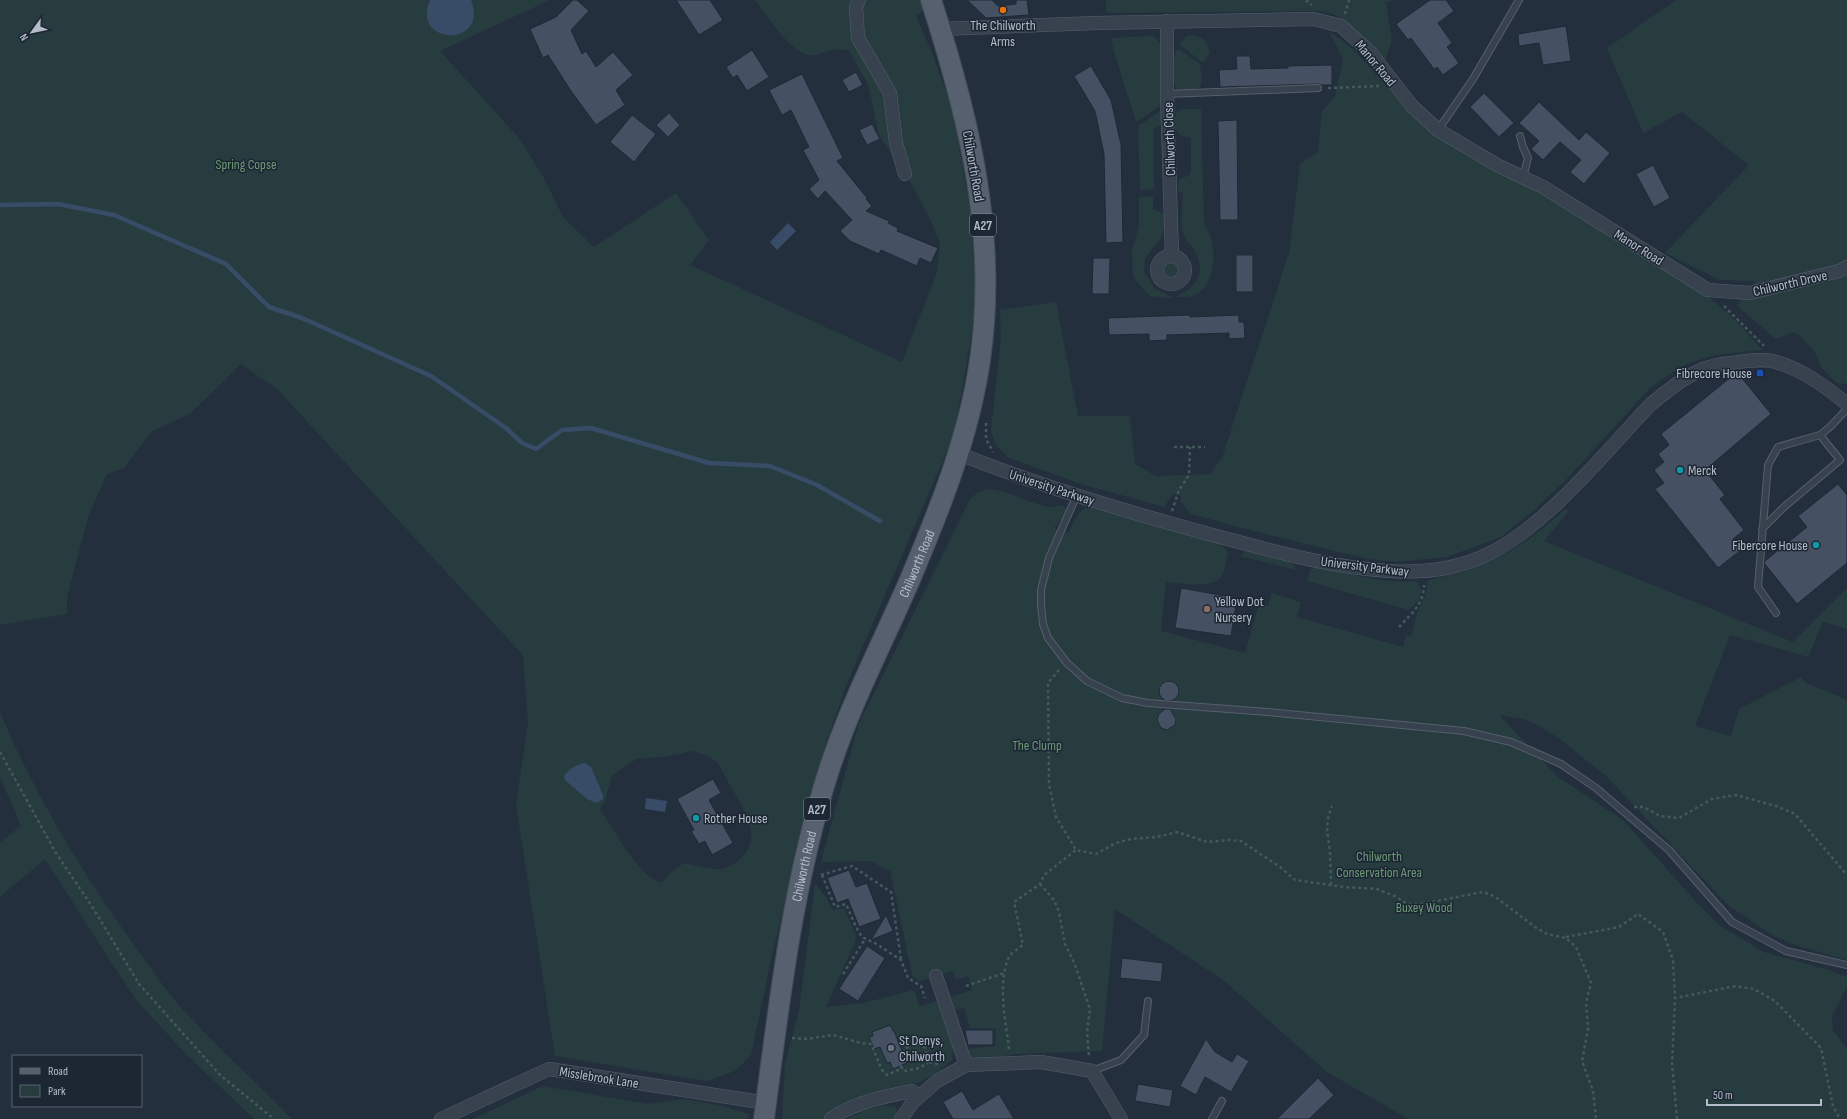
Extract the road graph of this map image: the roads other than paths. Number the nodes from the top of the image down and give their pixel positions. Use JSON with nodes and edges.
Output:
{"nodes":[{"id":1,"x":859,"y":0,"type":"edge"},
{"id":2,"x":931,"y":0,"type":"edge"},
{"id":3,"x":1519,"y":0,"type":"edge"},
{"id":4,"x":1167,"y":21,"type":"junction"},
{"id":5,"x":941,"y":29,"type":"junction"},
{"id":6,"x":1318,"y":88,"type":"road end"},
{"id":7,"x":1167,"y":94,"type":"junction"},
{"id":8,"x":1438,"y":130,"type":"junction"},
{"id":9,"x":1520,"y":136,"type":"dead end"},
{"id":10,"x":905,"y":174,"type":"dead end"},
{"id":11,"x":1523,"y":177,"type":"junction"},
{"id":12,"x":1172,"y":256,"type":"dead end"},
{"id":13,"x":1847,"y":267,"type":"edge"},
{"id":14,"x":1708,"y":290,"type":"joint"},
{"id":15,"x":1847,"y":404,"type":"edge"},
{"id":16,"x":1847,"y":409,"type":"edge"},
{"id":17,"x":1820,"y":435,"type":"junction"},
{"id":18,"x":957,"y":453,"type":"junction"},
{"id":19,"x":1076,"y":496,"type":"junction"},
{"id":20,"x":1762,"y":529,"type":"junction"},
{"id":21,"x":1776,"y":613,"type":"dead end"},
{"id":22,"x":1847,"y":965,"type":"edge"},
{"id":23,"x":936,"y":976,"type":"dead end"},
{"id":24,"x":1148,"y":1001,"type":"dead end"},
{"id":25,"x":966,"y":1066,"type":"junction"},
{"id":26,"x":1092,"y":1071,"type":"junction"},
{"id":27,"x":919,"y":1097,"type":"junction"},
{"id":28,"x":1222,"y":1101,"type":"dead end"},
{"id":29,"x":765,"y":1111,"type":"edge"},
{"id":30,"x":441,"y":1119,"type":"edge"},
{"id":31,"x":831,"y":1119,"type":"edge"},
{"id":32,"x":901,"y":1119,"type":"edge"},
{"id":33,"x":1121,"y":1119,"type":"edge"},
{"id":34,"x":1212,"y":1119,"type":"edge"}],
"edges":[{"from":1,"to":10,"type":"street"},
{"from":2,"to":5,"type":"main road","name":"Chilworth Road","number":"A27"},
{"from":3,"to":8,"type":"lane"},
{"from":4,"to":5,"type":"street","name":"Manor Road"},
{"from":4,"to":7,"type":"street","name":"Chilworth Close"},
{"from":4,"to":8,"type":"street","name":"Manor Road"},
{"from":5,"to":18,"type":"main road","name":"Chilworth Road","number":"A27"},
{"from":6,"to":7,"type":"lane"},
{"from":7,"to":12,"type":"street","name":"Chilworth Close"},
{"from":8,"to":11,"type":"street","name":"Manor Road"},
{"from":9,"to":11,"type":"lane"},
{"from":11,"to":14,"type":"street","name":"Manor Road"},
{"from":13,"to":14,"type":"street","name":"Chilworth Drove"},
{"from":15,"to":19,"type":"street","name":"University Parkway"},
{"from":16,"to":17,"type":"lane"},
{"from":17,"to":20,"type":"lane"},
{"from":17,"to":20,"type":"lane"},
{"from":18,"to":19,"type":"street","name":"University Parkway"},
{"from":18,"to":29,"type":"main road","name":"Chilworth Road","number":"A27"},
{"from":19,"to":22,"type":"lane"},
{"from":20,"to":21,"type":"lane"},
{"from":23,"to":25,"type":"street"},
{"from":24,"to":26,"type":"lane"},
{"from":25,"to":26,"type":"street"},
{"from":25,"to":27,"type":"street"},
{"from":26,"to":33,"type":"street"},
{"from":27,"to":31,"type":"street"},
{"from":27,"to":32,"type":"street"},
{"from":28,"to":34,"type":"lane"},
{"from":29,"to":30,"type":"street","name":"Misslebrook Lane"}]}
